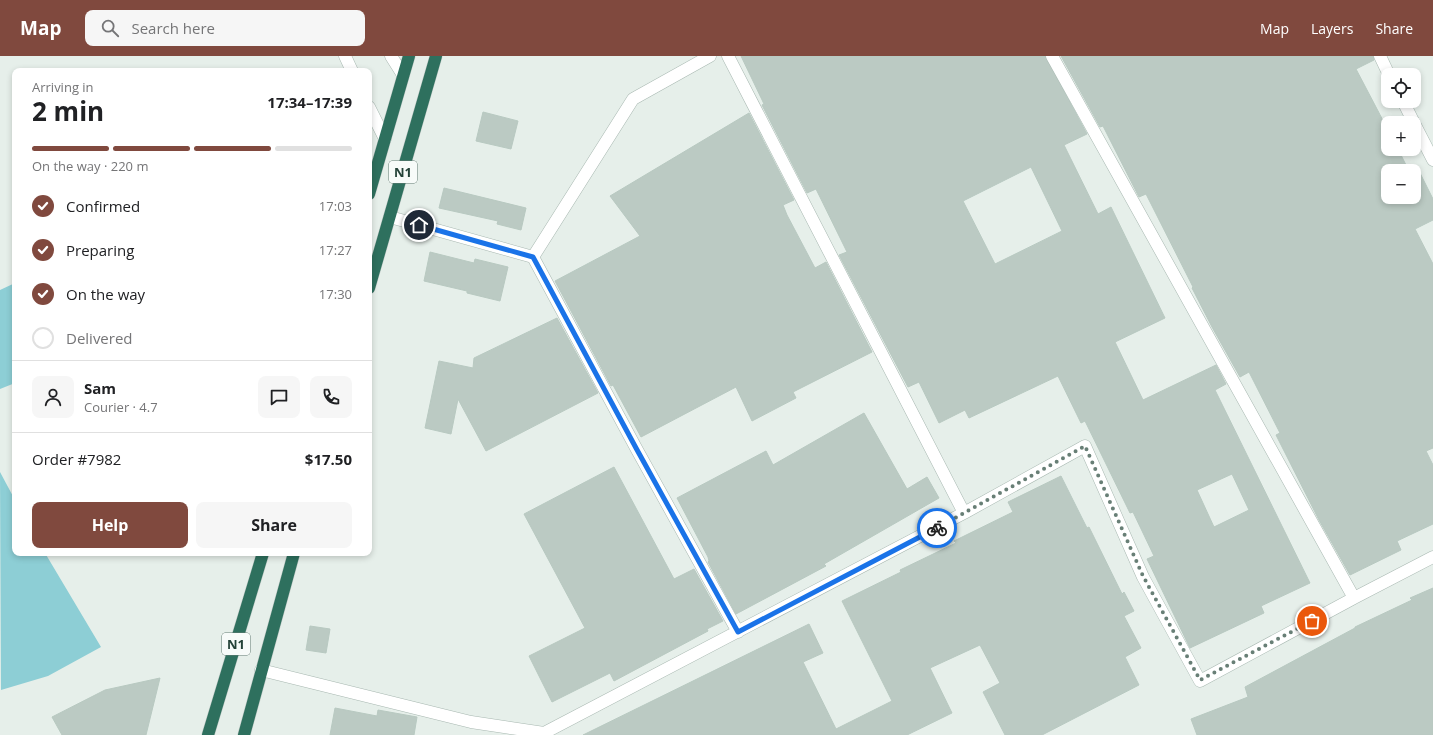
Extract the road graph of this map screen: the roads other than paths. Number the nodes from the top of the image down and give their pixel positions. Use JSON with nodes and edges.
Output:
{"nodes":[{"id":1,"x":345,"y":56,"type":"edge"},
{"id":2,"x":391,"y":56,"type":"edge"},
{"id":3,"x":409,"y":56,"type":"edge"},
{"id":4,"x":436,"y":56,"type":"edge"},
{"id":5,"x":710,"y":56,"type":"edge"},
{"id":6,"x":728,"y":56,"type":"edge"},
{"id":7,"x":1052,"y":56,"type":"edge"},
{"id":8,"x":1380,"y":56,"type":"edge"},
{"id":9,"x":351,"y":68,"type":"edge"},
{"id":10,"x":1386,"y":68,"type":"edge"},
{"id":11,"x":403,"y":75,"type":"junction"},
{"id":12,"x":372,"y":113,"type":"edge"},
{"id":13,"x":1421,"y":137,"type":"edge"},
{"id":14,"x":385,"y":139,"type":"junction"},
{"id":15,"x":1433,"y":160,"type":"edge"},
{"id":16,"x":372,"y":184,"type":"edge"},
{"id":17,"x":390,"y":217,"type":"junction"},
{"id":18,"x":533,"y":257,"type":"junction"},
{"id":19,"x":372,"y":278,"type":"edge"},
{"id":20,"x":964,"y":513,"type":"junction"},
{"id":21,"x":262,"y":556,"type":"edge"},
{"id":22,"x":293,"y":556,"type":"edge"},
{"id":23,"x":1433,"y":557,"type":"edge"},
{"id":24,"x":1354,"y":598,"type":"junction"},
{"id":25,"x":738,"y":632,"type":"junction"},
{"id":26,"x":262,"y":670,"type":"junction"},
{"id":27,"x":208,"y":735,"type":"edge"},
{"id":28,"x":244,"y":735,"type":"edge"}],
"edges":[{"from":1,"to":9,"type":"street"},
{"from":2,"to":11,"type":"street"},
{"from":3,"to":11,"type":"highway","number":"N1"},
{"from":4,"to":17,"type":"highway","number":"N1"},
{"from":5,"to":18,"type":"street"},
{"from":6,"to":20,"type":"street"},
{"from":7,"to":24,"type":"street"},
{"from":8,"to":10,"type":"street"},
{"from":11,"to":14,"type":"highway","number":"N1"},
{"from":12,"to":14,"type":"street"},
{"from":13,"to":15,"type":"street"},
{"from":14,"to":16,"type":"highway","number":"N1"},
{"from":17,"to":18,"type":"street"},
{"from":17,"to":19,"type":"highway","number":"N1"},
{"from":18,"to":25,"type":"street"},
{"from":20,"to":24,"type":"street"},
{"from":20,"to":25,"type":"street"},
{"from":21,"to":27,"type":"highway","number":"N1"},
{"from":22,"to":26,"type":"highway","number":"N1"},
{"from":23,"to":24,"type":"street"},
{"from":25,"to":26,"type":"street"},
{"from":26,"to":28,"type":"highway","number":"N1"}]}
